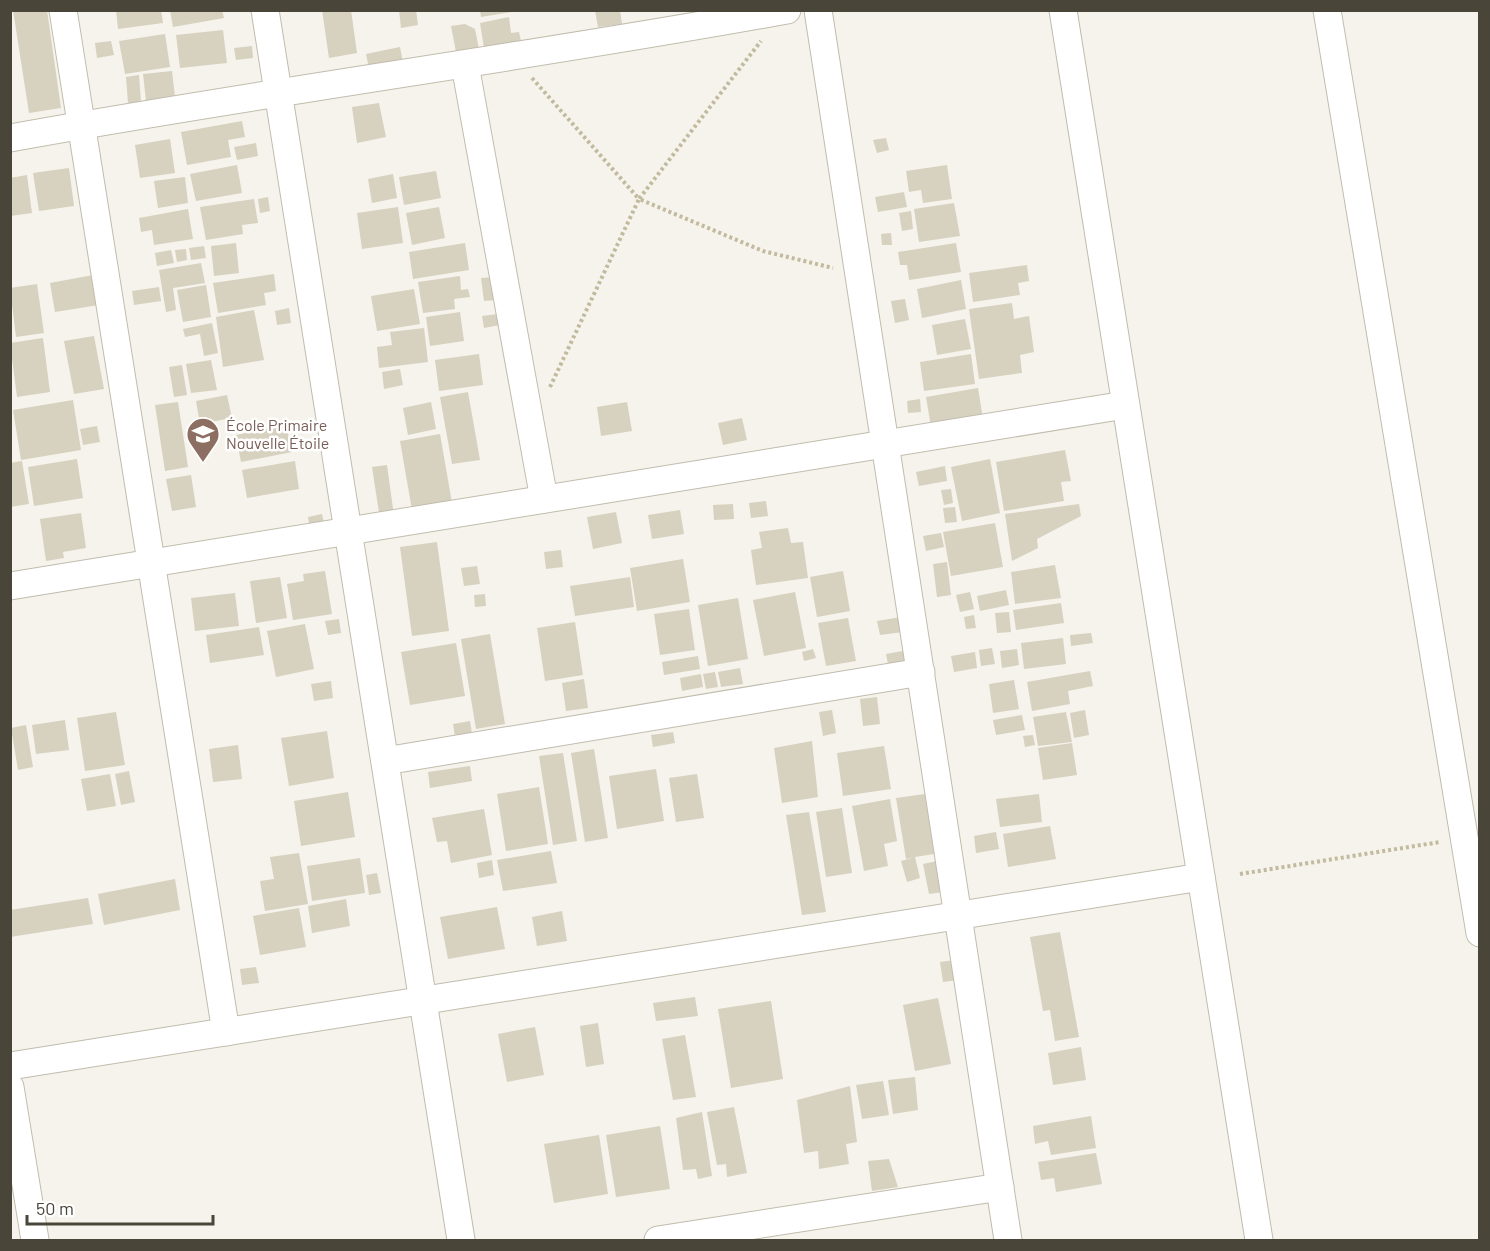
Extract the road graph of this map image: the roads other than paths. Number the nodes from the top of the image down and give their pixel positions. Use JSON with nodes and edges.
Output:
{"nodes":[{"id":1,"x":63,"y":10,"type":"edge"},
{"id":2,"x":265,"y":10,"type":"edge"},
{"id":3,"x":818,"y":10,"type":"edge"},
{"id":4,"x":1063,"y":10,"type":"edge"},
{"id":5,"x":1327,"y":10,"type":"edge"},
{"id":6,"x":785,"y":11,"type":"edge"},
{"id":7,"x":465,"y":65,"type":"junction"},
{"id":8,"x":278,"y":92,"type":"junction"},
{"id":9,"x":81,"y":125,"type":"junction"},
{"id":10,"x":10,"y":138,"type":"edge"},
{"id":11,"x":1125,"y":405,"type":"junction"},
{"id":12,"x":885,"y":444,"type":"junction"},
{"id":13,"x":544,"y":499,"type":"junction"},
{"id":14,"x":348,"y":531,"type":"junction"},
{"id":15,"x":151,"y":563,"type":"junction"},
{"id":16,"x":10,"y":586,"type":"edge"},
{"id":17,"x":921,"y":672,"type":"junction"},
{"id":18,"x":385,"y":761,"type":"junction"},
{"id":19,"x":1201,"y":877,"type":"junction"},
{"id":20,"x":958,"y":916,"type":"junction"},
{"id":21,"x":1479,"y":933,"type":"edge"},
{"id":22,"x":423,"y":1001,"type":"junction"},
{"id":23,"x":226,"y":1032,"type":"junction"},
{"id":24,"x":10,"y":1066,"type":"edge"},
{"id":25,"x":10,"y":1087,"type":"edge"},
{"id":26,"x":1000,"y":1187,"type":"junction"},
{"id":27,"x":35,"y":1240,"type":"edge"},
{"id":28,"x":461,"y":1240,"type":"edge"},
{"id":29,"x":658,"y":1240,"type":"edge"},
{"id":30,"x":1008,"y":1240,"type":"edge"},
{"id":31,"x":1259,"y":1240,"type":"edge"}],
"edges":[{"from":1,"to":9,"type":"street"},
{"from":2,"to":8,"type":"street"},
{"from":3,"to":12,"type":"street"},
{"from":4,"to":11,"type":"street"},
{"from":5,"to":21,"type":"street"},
{"from":6,"to":7,"type":"street"},
{"from":7,"to":8,"type":"street"},
{"from":7,"to":13,"type":"street"},
{"from":8,"to":9,"type":"street"},
{"from":8,"to":14,"type":"street"},
{"from":9,"to":10,"type":"street"},
{"from":9,"to":15,"type":"street"},
{"from":11,"to":12,"type":"street"},
{"from":11,"to":19,"type":"street"},
{"from":12,"to":13,"type":"street"},
{"from":12,"to":17,"type":"street"},
{"from":13,"to":14,"type":"street"},
{"from":14,"to":15,"type":"street"},
{"from":14,"to":18,"type":"street"},
{"from":15,"to":16,"type":"street"},
{"from":15,"to":23,"type":"street"},
{"from":17,"to":18,"type":"street"},
{"from":17,"to":20,"type":"street"},
{"from":18,"to":22,"type":"street"},
{"from":19,"to":20,"type":"street"},
{"from":19,"to":31,"type":"street"},
{"from":20,"to":22,"type":"street"},
{"from":20,"to":26,"type":"street"},
{"from":22,"to":23,"type":"street"},
{"from":22,"to":28,"type":"street"},
{"from":23,"to":24,"type":"street"},
{"from":25,"to":27,"type":"street"},
{"from":26,"to":29,"type":"street"},
{"from":26,"to":30,"type":"street"}]}
